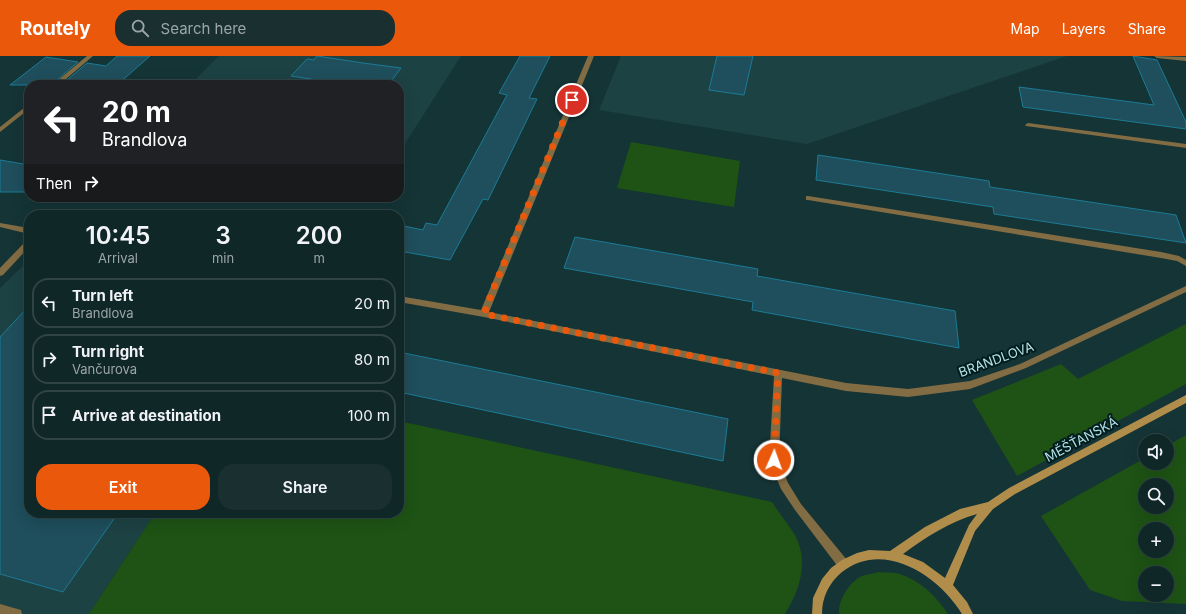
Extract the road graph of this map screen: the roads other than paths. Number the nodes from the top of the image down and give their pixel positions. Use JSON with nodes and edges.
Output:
{"nodes":[{"id":1,"x":90,"y":56,"type":"edge"},
{"id":2,"x":591,"y":56,"type":"edge"},
{"id":3,"x":1157,"y":56,"type":"edge"},
{"id":4,"x":1186,"y":60,"type":"edge"},
{"id":5,"x":61,"y":80,"type":"edge"},
{"id":6,"x":24,"y":110,"type":"edge"},
{"id":7,"x":1028,"y":125,"type":"dead end"},
{"id":8,"x":0,"y":130,"type":"edge"},
{"id":9,"x":1186,"y":146,"type":"edge"},
{"id":10,"x":808,"y":198,"type":"dead end"},
{"id":11,"x":0,"y":225,"type":"edge"},
{"id":12,"x":24,"y":230,"type":"edge"},
{"id":13,"x":24,"y":248,"type":"edge"},
{"id":14,"x":1186,"y":263,"type":"edge"},
{"id":15,"x":0,"y":273,"type":"edge"},
{"id":16,"x":1186,"y":289,"type":"edge"},
{"id":17,"x":404,"y":299,"type":"edge"},
{"id":18,"x":484,"y":314,"type":"junction"},
{"id":19,"x":778,"y":373,"type":"junction"},
{"id":20,"x":1186,"y":399,"type":"edge"},
{"id":21,"x":990,"y":506,"type":"junction"},
{"id":22,"x":892,"y":555,"type":"junction"},
{"id":23,"x":843,"y":564,"type":"junction"},
{"id":24,"x":947,"y":586,"type":"junction"},
{"id":25,"x":0,"y":609,"type":"edge"},
{"id":26,"x":17,"y":614,"type":"edge"},
{"id":27,"x":817,"y":614,"type":"edge"},
{"id":28,"x":968,"y":614,"type":"edge"}],
"edges":[{"from":1,"to":5,"type":"street"},
{"from":2,"to":18,"type":"street"},
{"from":3,"to":4,"type":"street"},
{"from":6,"to":8,"type":"street"},
{"from":7,"to":9,"type":"street"},
{"from":10,"to":14,"type":"street"},
{"from":11,"to":12,"type":"street"},
{"from":13,"to":15,"type":"street"},
{"from":16,"to":19,"type":"street","name":"BRANDLOVA"},
{"from":17,"to":18,"type":"street","name":"BRANDLOVA"},
{"from":18,"to":19,"type":"street","name":"BRANDLOVA"},
{"from":19,"to":23,"type":"street"},
{"from":20,"to":21,"type":"main road","name":"MĚŠŤANSKÁ"},
{"from":21,"to":22,"type":"main road","name":"MĚŠŤANSKÁ"},
{"from":21,"to":24,"type":"main road","name":"MĚŠŤANSKÁ"},
{"from":22,"to":23,"type":"main road"},
{"from":22,"to":24,"type":"main road"},
{"from":23,"to":27,"type":"main road"},
{"from":24,"to":28,"type":"main road"},
{"from":25,"to":26,"type":"street"}]}
